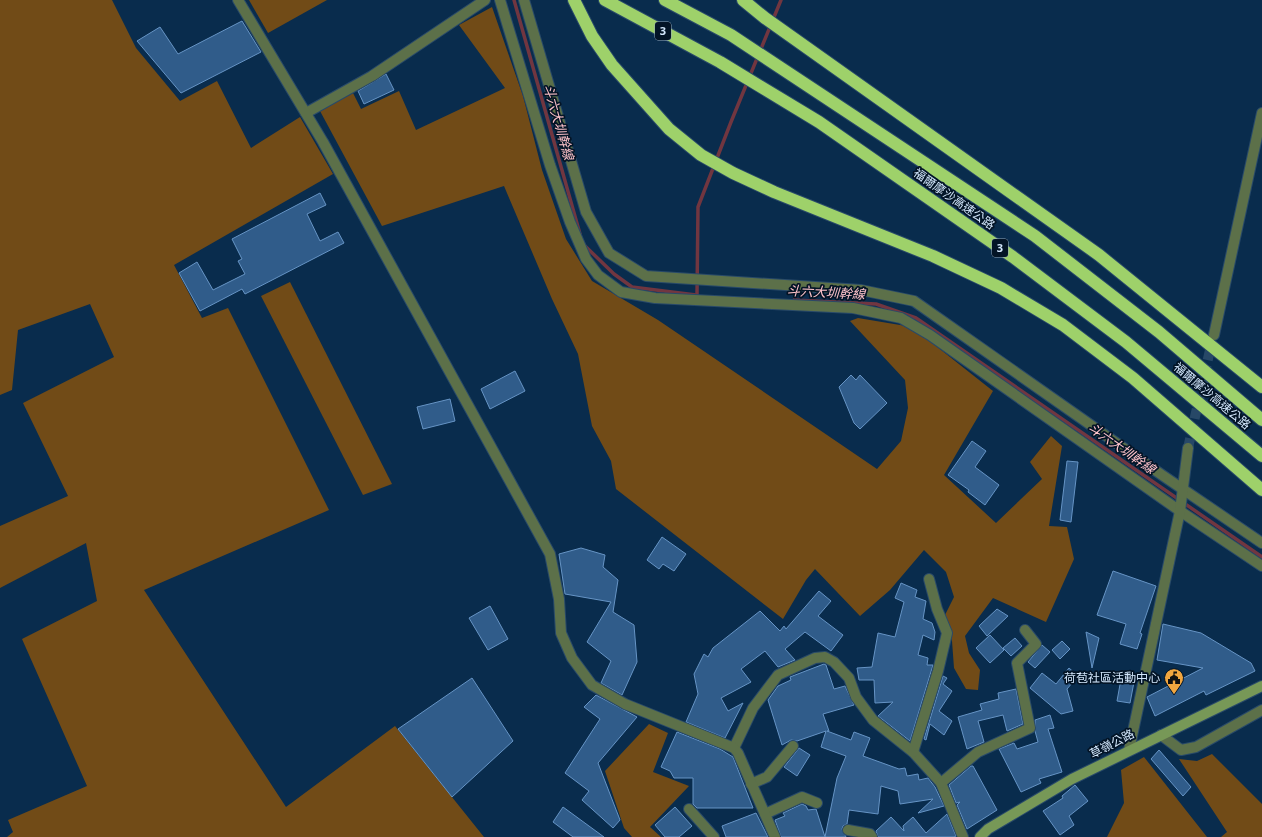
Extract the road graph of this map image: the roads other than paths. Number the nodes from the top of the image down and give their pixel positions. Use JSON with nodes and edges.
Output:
{"nodes":[{"id":1,"x":238,"y":0,"type":"edge"},
{"id":2,"x":485,"y":0,"type":"edge"},
{"id":3,"x":500,"y":0,"type":"edge"},
{"id":4,"x":524,"y":0,"type":"edge"},
{"id":5,"x":574,"y":0,"type":"edge"},
{"id":6,"x":605,"y":0,"type":"edge"},
{"id":7,"x":665,"y":0,"type":"edge"},
{"id":8,"x":743,"y":0,"type":"edge"},
{"id":9,"x":306,"y":113,"type":"junction"},
{"id":10,"x":1262,"y":113,"type":"edge"},
{"id":11,"x":1214,"y":335,"type":"tunnel mouth"},
{"id":12,"x":1262,"y":387,"type":"edge"},
{"id":13,"x":1262,"y":420,"type":"edge"},
{"id":14,"x":1188,"y":448,"type":"tunnel mouth"},
{"id":15,"x":1262,"y":456,"type":"edge"},
{"id":16,"x":1182,"y":488,"type":"junction"},
{"id":17,"x":1262,"y":490,"type":"edge"},
{"id":18,"x":1180,"y":511,"type":"junction"},
{"id":19,"x":1262,"y":543,"type":"edge"},
{"id":20,"x":1262,"y":566,"type":"edge"},
{"id":21,"x":929,"y":580,"type":"dead end"},
{"id":22,"x":1025,"y":630,"type":"dead end"},
{"id":23,"x":1262,"y":686,"type":"edge"},
{"id":24,"x":1262,"y":710,"type":"edge"},
{"id":25,"x":1161,"y":735,"type":"junction"},
{"id":26,"x":793,"y":746,"type":"dead end"},
{"id":27,"x":734,"y":748,"type":"junction"},
{"id":28,"x":1129,"y":750,"type":"junction"},
{"id":29,"x":913,"y":752,"type":"junction"},
{"id":30,"x":941,"y":783,"type":"junction"},
{"id":31,"x":751,"y":784,"type":"junction"},
{"id":32,"x":817,"y":803,"type":"dead end"},
{"id":33,"x":689,"y":809,"type":"dead end"},
{"id":34,"x":765,"y":814,"type":"junction"},
{"id":35,"x":848,"y":830,"type":"dead end"},
{"id":36,"x":714,"y":837,"type":"edge"},
{"id":37,"x":775,"y":837,"type":"edge"},
{"id":38,"x":872,"y":837,"type":"edge"},
{"id":39,"x":963,"y":837,"type":"edge"},
{"id":40,"x":980,"y":837,"type":"edge"}],
"edges":[{"from":1,"to":9,"type":"street"},
{"from":2,"to":9,"type":"street"},
{"from":3,"to":18,"type":"street"},
{"from":4,"to":16,"type":"street"},
{"from":5,"to":17,"type":"highway"},
{"from":6,"to":15,"type":"highway","name":"福爾摩沙高速公路","number":"3"},
{"from":7,"to":13,"type":"highway","name":"福爾摩沙高速公路","number":"3"},
{"from":8,"to":12,"type":"highway"},
{"from":9,"to":27,"type":"street"},
{"from":10,"to":11,"type":"street"},
{"from":14,"to":16,"type":"street"},
{"from":16,"to":18,"type":"street"},
{"from":16,"to":19,"type":"street"},
{"from":18,"to":20,"type":"street"},
{"from":18,"to":28,"type":"street"},
{"from":21,"to":29,"type":"street"},
{"from":22,"to":30,"type":"street"},
{"from":23,"to":25,"type":"main road","name":"草嶺公路"},
{"from":24,"to":25,"type":"street"},
{"from":25,"to":28,"type":"main road","name":"草嶺公路"},
{"from":26,"to":31,"type":"street"},
{"from":27,"to":29,"type":"street"},
{"from":27,"to":31,"type":"street"},
{"from":28,"to":40,"type":"main road","name":"草嶺公路"},
{"from":29,"to":30,"type":"street"},
{"from":30,"to":39,"type":"street"},
{"from":31,"to":34,"type":"street"},
{"from":32,"to":34,"type":"street"},
{"from":33,"to":36,"type":"street"},
{"from":34,"to":37,"type":"street"},
{"from":35,"to":38,"type":"street"}]}
